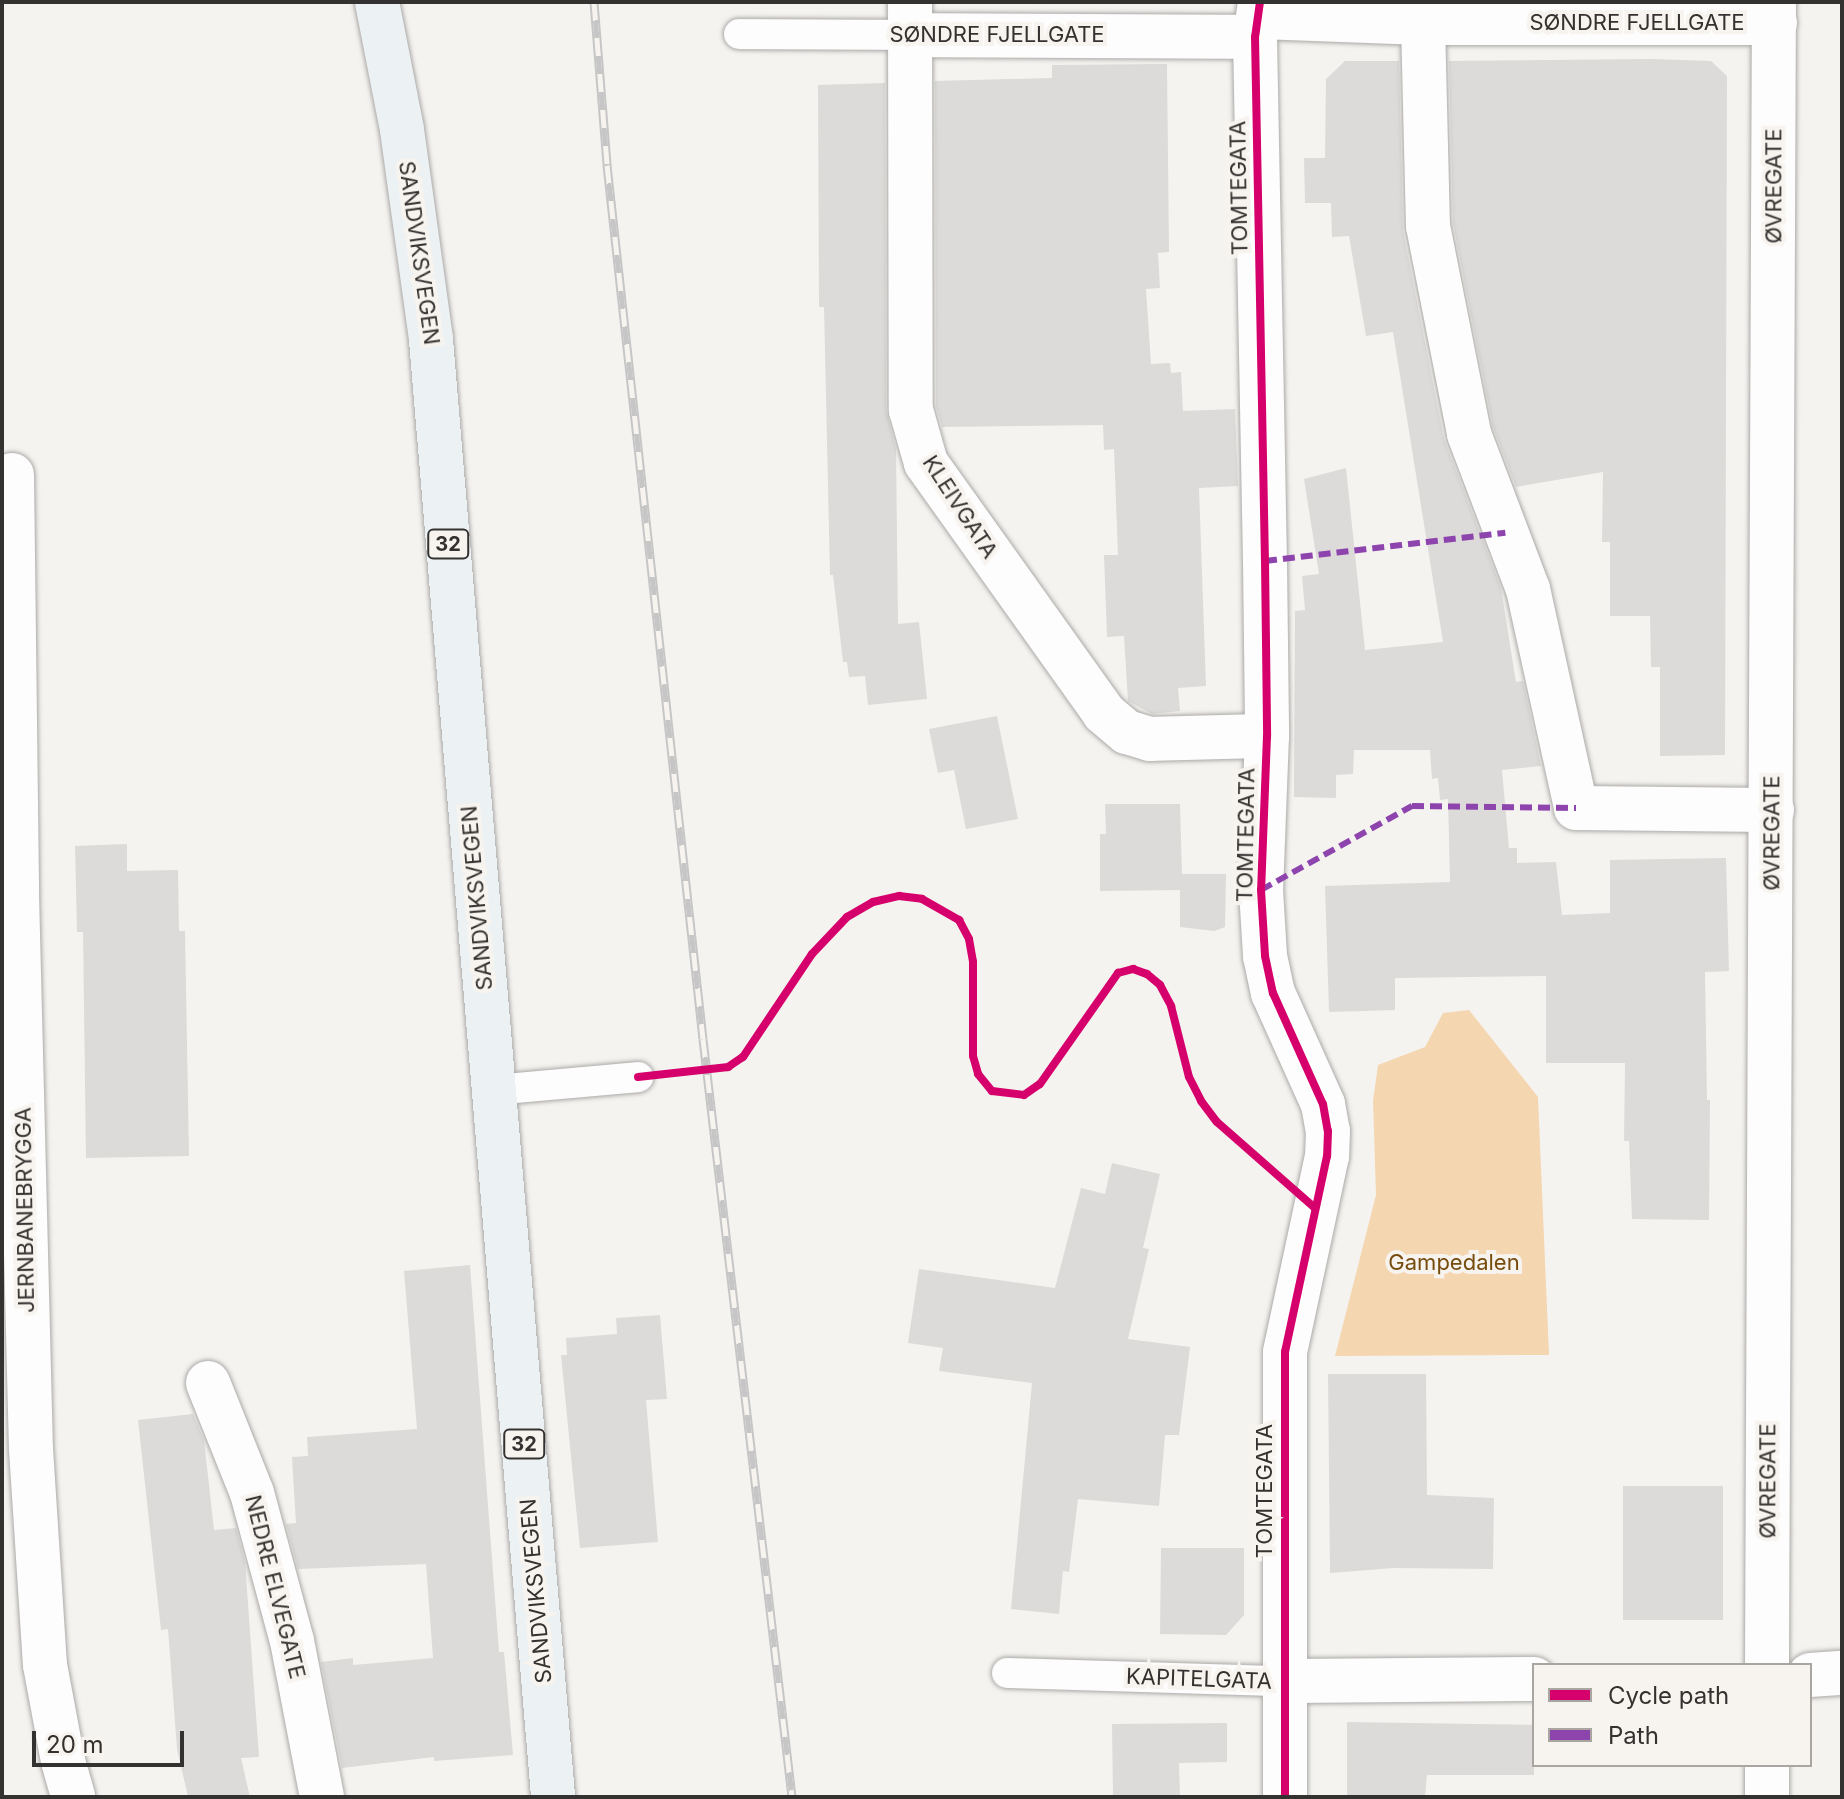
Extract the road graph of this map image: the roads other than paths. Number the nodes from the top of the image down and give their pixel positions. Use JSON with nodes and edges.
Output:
{"nodes":[{"id":1,"x":377,"y":2,"type":"edge"},
{"id":2,"x":1774,"y":13,"type":"edge"},
{"id":3,"x":910,"y":18,"type":"edge"},
{"id":4,"x":1258,"y":19,"type":"edge"},
{"id":5,"x":1423,"y":23,"type":"junction"},
{"id":6,"x":739,"y":34,"type":"dead end"},
{"id":7,"x":12,"y":475,"type":"dead end"},
{"id":8,"x":1267,"y":736,"type":"junction"},
{"id":9,"x":1772,"y":810,"type":"junction"},
{"id":10,"x":638,"y":1077,"type":"dead end"},
{"id":11,"x":493,"y":1090,"type":"junction"},
{"id":12,"x":208,"y":1383,"type":"dead end"},
{"id":13,"x":1767,"y":1663,"type":"edge"},
{"id":14,"x":1007,"y":1673,"type":"dead end"},
{"id":15,"x":1842,"y":1673,"type":"edge"},
{"id":16,"x":1812,"y":1675,"type":"edge"},
{"id":17,"x":1532,"y":1679,"type":"edge"},
{"id":18,"x":1284,"y":1681,"type":"junction"},
{"id":19,"x":1767,"y":1767,"type":"edge"},
{"id":20,"x":73,"y":1797,"type":"edge"},
{"id":21,"x":322,"y":1797,"type":"edge"},
{"id":22,"x":553,"y":1797,"type":"edge"},
{"id":23,"x":1285,"y":1797,"type":"edge"},
{"id":24,"x":1767,"y":1797,"type":"edge"}],
"edges":[{"from":1,"to":11,"type":"main road","name":"SANDVIKSVEGEN","number":"32"},
{"from":2,"to":5,"type":"street","name":"SØNDRE FJELLGATE"},
{"from":2,"to":9,"type":"street","name":"ØVREGATE"},
{"from":3,"to":4,"type":"street","name":"SØNDRE FJELLGATE"},
{"from":3,"to":6,"type":"lane","name":"SØNDRE FJELLGATE"},
{"from":3,"to":8,"type":"street","name":"KLEIVGATA"},
{"from":4,"to":5,"type":"street","name":"SØNDRE FJELLGATE"},
{"from":4,"to":8,"type":"street","name":"TOMTEGATA"},
{"from":5,"to":9,"type":"street"},
{"from":7,"to":20,"type":"street","name":"JERNBANEBRYGGA"},
{"from":8,"to":18,"type":"street","name":"TOMTEGATA"},
{"from":9,"to":13,"type":"street","name":"ØVREGATE"},
{"from":10,"to":11,"type":"lane"},
{"from":11,"to":22,"type":"main road","name":"SANDVIKSVEGEN","number":"32"},
{"from":12,"to":21,"type":"street","name":"NEDRE ELVEGATE"},
{"from":14,"to":18,"type":"lane","name":"KAPITELGATA"},
{"from":15,"to":16,"type":"street"},
{"from":17,"to":18,"type":"street","name":"KAPITELGATA"},
{"from":18,"to":23,"type":"street","name":"TOMTEGATA"},
{"from":19,"to":24,"type":"street"}]}
